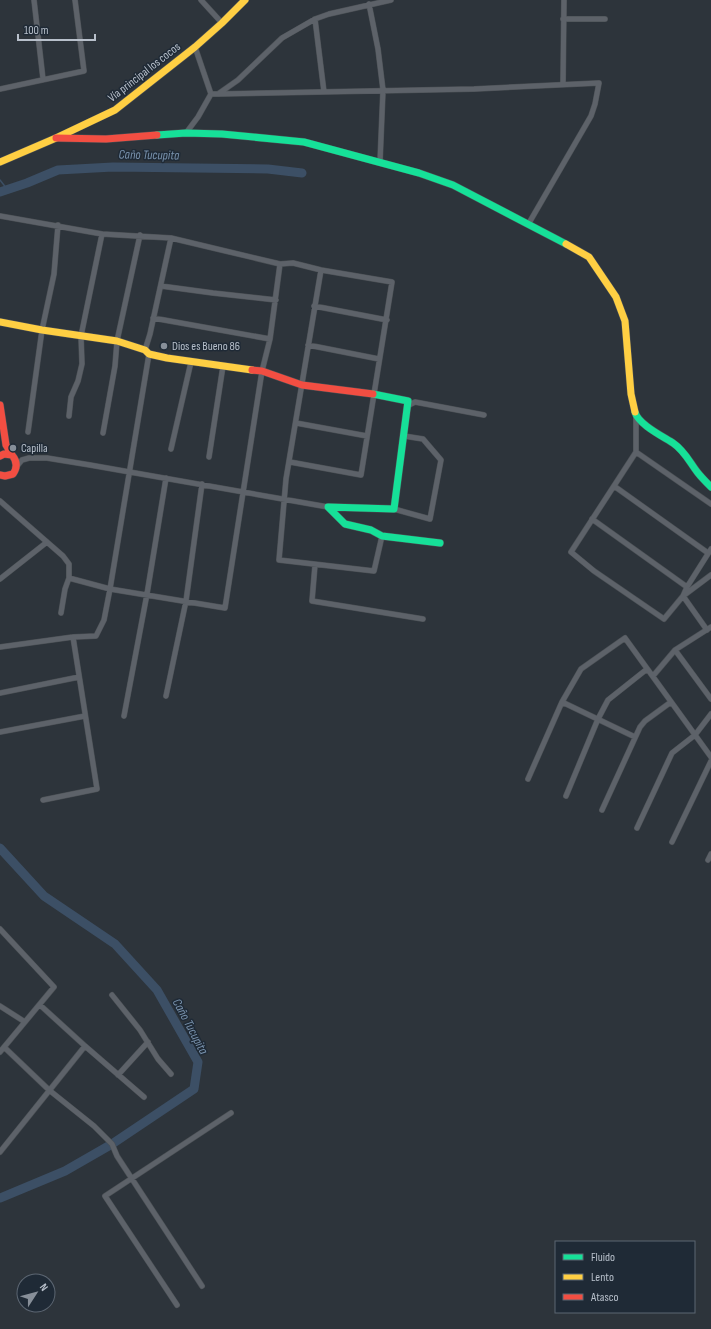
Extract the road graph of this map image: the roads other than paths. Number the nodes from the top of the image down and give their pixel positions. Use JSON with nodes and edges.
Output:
{"nodes":[{"id":1,"x":34,"y":0,"type":"edge"},
{"id":2,"x":75,"y":0,"type":"edge"},
{"id":3,"x":201,"y":0,"type":"edge"},
{"id":4,"x":245,"y":0,"type":"edge"},
{"id":5,"x":391,"y":0,"type":"edge"},
{"id":6,"x":564,"y":0,"type":"edge"},
{"id":7,"x":380,"y":1,"type":"edge"},
{"id":8,"x":369,"y":4,"type":"junction"},
{"id":9,"x":315,"y":19,"type":"junction"},
{"id":10,"x":563,"y":19,"type":"junction"},
{"id":11,"x":605,"y":19,"type":"dead end"},
{"id":12,"x":222,"y":23,"type":"junction"},
{"id":13,"x":195,"y":47,"type":"junction"},
{"id":14,"x":43,"y":79,"type":"junction"},
{"id":15,"x":563,"y":84,"type":"junction"},
{"id":16,"x":0,"y":89,"type":"edge"},
{"id":17,"x":383,"y":90,"type":"junction"},
{"id":18,"x":324,"y":92,"type":"junction"},
{"id":19,"x":211,"y":94,"type":"junction"},
{"id":20,"x":218,"y":94,"type":"junction"},
{"id":21,"x":186,"y":133,"type":"junction"},
{"id":22,"x":56,"y":138,"type":"junction"},
{"id":23,"x":0,"y":162,"type":"edge"},
{"id":24,"x":380,"y":162,"type":"junction"},
{"id":25,"x":0,"y":216,"type":"edge"},
{"id":26,"x":529,"y":223,"type":"junction"},
{"id":27,"x":58,"y":225,"type":"junction"},
{"id":28,"x":102,"y":234,"type":"junction"},
{"id":29,"x":140,"y":236,"type":"junction"},
{"id":30,"x":172,"y":238,"type":"junction"},
{"id":31,"x":280,"y":264,"type":"junction"},
{"id":32,"x":321,"y":270,"type":"junction"},
{"id":33,"x":161,"y":286,"type":"junction"},
{"id":34,"x":276,"y":300,"type":"junction"},
{"id":35,"x":314,"y":306,"type":"junction"},
{"id":36,"x":153,"y":318,"type":"junction"},
{"id":37,"x":387,"y":320,"type":"junction"},
{"id":38,"x":0,"y":322,"type":"edge"},
{"id":39,"x":42,"y":330,"type":"junction"},
{"id":40,"x":81,"y":336,"type":"junction"},
{"id":41,"x":270,"y":339,"type":"junction"},
{"id":42,"x":117,"y":341,"type":"junction"},
{"id":43,"x":308,"y":345,"type":"junction"},
{"id":44,"x":147,"y":352,"type":"junction"},
{"id":45,"x":379,"y":359,"type":"junction"},
{"id":46,"x":191,"y":362,"type":"junction"},
{"id":47,"x":223,"y":366,"type":"junction"},
{"id":48,"x":262,"y":371,"type":"junction"},
{"id":49,"x":302,"y":385,"type":"junction"},
{"id":50,"x":374,"y":394,"type":"junction"},
{"id":51,"x":0,"y":405,"type":"edge"},
{"id":52,"x":408,"y":406,"type":"junction"},
{"id":53,"x":484,"y":415,"type":"dead end"},
{"id":54,"x":69,"y":416,"type":"dead end"},
{"id":55,"x":636,"y":416,"type":"junction"},
{"id":56,"x":296,"y":423,"type":"junction"},
{"id":57,"x":28,"y":432,"type":"dead end"},
{"id":58,"x":103,"y":433,"type":"dead end"},
{"id":59,"x":367,"y":436,"type":"junction"},
{"id":60,"x":404,"y":436,"type":"junction"},
{"id":61,"x":171,"y":449,"type":"dead end"},
{"id":62,"x":636,"y":452,"type":"junction"},
{"id":63,"x":12,"y":455,"type":"junction"},
{"id":64,"x":0,"y":456,"type":"edge"},
{"id":65,"x":209,"y":457,"type":"dead end"},
{"id":66,"x":290,"y":462,"type":"junction"},
{"id":67,"x":17,"y":466,"type":"junction"},
{"id":68,"x":130,"y":472,"type":"junction"},
{"id":69,"x":2,"y":477,"type":"edge"},
{"id":70,"x":166,"y":478,"type":"junction"},
{"id":71,"x":202,"y":484,"type":"junction"},
{"id":72,"x":614,"y":486,"type":"junction"},
{"id":73,"x":711,"y":487,"type":"edge"},
{"id":74,"x":243,"y":491,"type":"junction"},
{"id":75,"x":284,"y":498,"type":"junction"},
{"id":76,"x":0,"y":501,"type":"edge"},
{"id":77,"x":711,"y":504,"type":"edge"},
{"id":78,"x":328,"y":507,"type":"junction"},
{"id":79,"x":394,"y":509,"type":"junction"},
{"id":80,"x":592,"y":519,"type":"junction"},
{"id":81,"x":382,"y":536,"type":"junction"},
{"id":82,"x":47,"y":542,"type":"junction"},
{"id":83,"x":440,"y":543,"type":"dead end"},
{"id":84,"x":710,"y":551,"type":"edge"},
{"id":85,"x":315,"y":565,"type":"junction"},
{"id":86,"x":711,"y":575,"type":"edge"},
{"id":87,"x":69,"y":578,"type":"junction"},
{"id":88,"x":0,"y":579,"type":"edge"},
{"id":89,"x":687,"y":587,"type":"junction"},
{"id":90,"x":110,"y":589,"type":"junction"},
{"id":91,"x":147,"y":594,"type":"junction"},
{"id":92,"x":683,"y":596,"type":"junction"},
{"id":93,"x":186,"y":601,"type":"junction"},
{"id":94,"x":61,"y":612,"type":"dead end"},
{"id":95,"x":423,"y":619,"type":"dead end"},
{"id":96,"x":709,"y":629,"type":"edge"},
{"id":97,"x":73,"y":637,"type":"junction"},
{"id":98,"x":0,"y":647,"type":"edge"},
{"id":99,"x":675,"y":650,"type":"junction"},
{"id":100,"x":647,"y":669,"type":"junction"},
{"id":101,"x":653,"y":676,"type":"junction"},
{"id":102,"x":79,"y":677,"type":"junction"},
{"id":103,"x":0,"y":693,"type":"edge"},
{"id":104,"x":166,"y":696,"type":"dead end"},
{"id":105,"x":711,"y":699,"type":"edge"},
{"id":106,"x":562,"y":702,"type":"junction"},
{"id":107,"x":670,"y":702,"type":"junction"},
{"id":108,"x":711,"y":714,"type":"edge"},
{"id":109,"x":85,"y":716,"type":"junction"},
{"id":110,"x":124,"y":716,"type":"dead end"},
{"id":111,"x":598,"y":719,"type":"junction"},
{"id":112,"x":0,"y":732,"type":"edge"},
{"id":113,"x":695,"y":735,"type":"junction"},
{"id":114,"x":635,"y":738,"type":"junction"},
{"id":115,"x":711,"y":757,"type":"edge"},
{"id":116,"x":711,"y":760,"type":"edge"},
{"id":117,"x":528,"y":779,"type":"dead end"},
{"id":118,"x":566,"y":796,"type":"dead end"},
{"id":119,"x":43,"y":800,"type":"dead end"},
{"id":120,"x":602,"y":810,"type":"dead end"},
{"id":121,"x":637,"y":828,"type":"dead end"},
{"id":122,"x":672,"y":842,"type":"dead end"},
{"id":123,"x":711,"y":854,"type":"edge"},
{"id":124,"x":708,"y":860,"type":"dead end"},
{"id":125,"x":0,"y":929,"type":"edge"},
{"id":126,"x":112,"y":995,"type":"dead end"},
{"id":127,"x":40,"y":1004,"type":"junction"},
{"id":128,"x":0,"y":1006,"type":"edge"},
{"id":129,"x":24,"y":1022,"type":"junction"},
{"id":130,"x":148,"y":1042,"type":"junction"},
{"id":131,"x":85,"y":1046,"type":"junction"},
{"id":132,"x":4,"y":1047,"type":"junction"},
{"id":133,"x":0,"y":1052,"type":"edge"},
{"id":134,"x":171,"y":1074,"type":"dead end"},
{"id":135,"x":118,"y":1075,"type":"junction"},
{"id":136,"x":49,"y":1090,"type":"junction"},
{"id":137,"x":144,"y":1097,"type":"dead end"},
{"id":138,"x":231,"y":1113,"type":"dead end"},
{"id":139,"x":0,"y":1152,"type":"edge"},
{"id":140,"x":132,"y":1178,"type":"junction"},
{"id":141,"x":202,"y":1286,"type":"dead end"},
{"id":142,"x":177,"y":1305,"type":"dead end"}],
"edges":[{"from":1,"to":14,"type":"street"},
{"from":2,"to":14,"type":"street"},
{"from":3,"to":12,"type":"street"},
{"from":4,"to":12,"type":"street","name":"Vía principal los cocos"},
{"from":5,"to":7,"type":"street"},
{"from":6,"to":10,"type":"street"},
{"from":7,"to":8,"type":"street"},
{"from":8,"to":9,"type":"street"},
{"from":8,"to":17,"type":"street"},
{"from":9,"to":18,"type":"street"},
{"from":9,"to":20,"type":"street"},
{"from":10,"to":11,"type":"street"},
{"from":10,"to":15,"type":"street"},
{"from":12,"to":13,"type":"street","name":"Vía principal los cocos"},
{"from":13,"to":19,"type":"street"},
{"from":13,"to":22,"type":"street","name":"Vía principal los cocos"},
{"from":14,"to":16,"type":"street"},
{"from":15,"to":17,"type":"street"},
{"from":15,"to":26,"type":"street"},
{"from":17,"to":18,"type":"street"},
{"from":17,"to":24,"type":"street"},
{"from":18,"to":20,"type":"street"},
{"from":19,"to":20,"type":"street"},
{"from":19,"to":21,"type":"street"},
{"from":21,"to":22,"type":"street"},
{"from":21,"to":24,"type":"street"},
{"from":22,"to":23,"type":"street","name":"Vía principal los cocos"},
{"from":24,"to":26,"type":"street"},
{"from":25,"to":27,"type":"street"},
{"from":26,"to":55,"type":"street"},
{"from":27,"to":28,"type":"street"},
{"from":27,"to":39,"type":"street"},
{"from":28,"to":29,"type":"street"},
{"from":28,"to":40,"type":"street"},
{"from":29,"to":30,"type":"street"},
{"from":29,"to":42,"type":"street"},
{"from":30,"to":31,"type":"street"},
{"from":30,"to":33,"type":"street"},
{"from":31,"to":32,"type":"street"},
{"from":31,"to":34,"type":"street"},
{"from":32,"to":35,"type":"street"},
{"from":32,"to":37,"type":"street"},
{"from":33,"to":34,"type":"street"},
{"from":33,"to":36,"type":"street"},
{"from":34,"to":41,"type":"street"},
{"from":35,"to":37,"type":"street"},
{"from":35,"to":43,"type":"street"},
{"from":36,"to":41,"type":"street"},
{"from":36,"to":44,"type":"street"},
{"from":37,"to":45,"type":"street"},
{"from":38,"to":39,"type":"street"},
{"from":39,"to":40,"type":"street"},
{"from":39,"to":57,"type":"street"},
{"from":40,"to":42,"type":"street"},
{"from":40,"to":54,"type":"street"},
{"from":41,"to":48,"type":"street"},
{"from":42,"to":44,"type":"street"},
{"from":42,"to":58,"type":"street"},
{"from":43,"to":45,"type":"street"},
{"from":43,"to":49,"type":"street"},
{"from":44,"to":46,"type":"street"},
{"from":44,"to":68,"type":"street"},
{"from":45,"to":50,"type":"street"},
{"from":46,"to":47,"type":"street"},
{"from":46,"to":61,"type":"street"},
{"from":47,"to":48,"type":"street"},
{"from":47,"to":65,"type":"street"},
{"from":48,"to":49,"type":"street"},
{"from":48,"to":74,"type":"street"},
{"from":49,"to":50,"type":"street"},
{"from":49,"to":56,"type":"street"},
{"from":50,"to":52,"type":"street"},
{"from":50,"to":59,"type":"street"},
{"from":51,"to":63,"type":"street"},
{"from":52,"to":53,"type":"street"},
{"from":52,"to":60,"type":"street"},
{"from":55,"to":62,"type":"street"},
{"from":55,"to":73,"type":"street"},
{"from":56,"to":59,"type":"street"},
{"from":56,"to":66,"type":"street"},
{"from":59,"to":66,"type":"street"},
{"from":60,"to":79,"type":"street"},
{"from":60,"to":79,"type":"street"},
{"from":62,"to":72,"type":"street"},
{"from":62,"to":77,"type":"street"},
{"from":63,"to":64,"type":"street"},
{"from":63,"to":67,"type":"street"},
{"from":66,"to":75,"type":"street"},
{"from":67,"to":68,"type":"street"},
{"from":67,"to":69,"type":"street"},
{"from":68,"to":70,"type":"street"},
{"from":68,"to":90,"type":"street"},
{"from":70,"to":71,"type":"street"},
{"from":70,"to":91,"type":"street"},
{"from":71,"to":74,"type":"street"},
{"from":71,"to":93,"type":"street"},
{"from":72,"to":80,"type":"street"},
{"from":72,"to":84,"type":"street"},
{"from":74,"to":75,"type":"street"},
{"from":74,"to":93,"type":"street"},
{"from":75,"to":78,"type":"street"},
{"from":75,"to":85,"type":"street"},
{"from":76,"to":82,"type":"street"},
{"from":78,"to":79,"type":"street"},
{"from":78,"to":81,"type":"street"},
{"from":80,"to":89,"type":"street"},
{"from":80,"to":92,"type":"street"},
{"from":81,"to":83,"type":"street"},
{"from":81,"to":85,"type":"street"},
{"from":82,"to":87,"type":"street"},
{"from":82,"to":88,"type":"street"},
{"from":84,"to":89,"type":"street"},
{"from":85,"to":95,"type":"street"},
{"from":86,"to":92,"type":"street"},
{"from":87,"to":90,"type":"street"},
{"from":87,"to":94,"type":"street"},
{"from":89,"to":92,"type":"street"},
{"from":90,"to":91,"type":"street"},
{"from":90,"to":97,"type":"street"},
{"from":91,"to":93,"type":"street"},
{"from":91,"to":110,"type":"street"},
{"from":92,"to":96,"type":"street"},
{"from":93,"to":104,"type":"street"},
{"from":96,"to":99,"type":"street"},
{"from":97,"to":98,"type":"street"},
{"from":97,"to":102,"type":"street"},
{"from":99,"to":101,"type":"street"},
{"from":99,"to":105,"type":"street"},
{"from":100,"to":101,"type":"street"},
{"from":100,"to":106,"type":"street"},
{"from":100,"to":111,"type":"street"},
{"from":101,"to":107,"type":"street"},
{"from":102,"to":103,"type":"street"},
{"from":102,"to":109,"type":"street"},
{"from":106,"to":111,"type":"street"},
{"from":106,"to":117,"type":"street"},
{"from":107,"to":113,"type":"street"},
{"from":107,"to":114,"type":"street"},
{"from":108,"to":113,"type":"street"},
{"from":109,"to":112,"type":"street"},
{"from":109,"to":119,"type":"street"},
{"from":111,"to":114,"type":"street"},
{"from":111,"to":118,"type":"street"},
{"from":113,"to":115,"type":"street"},
{"from":113,"to":121,"type":"street"},
{"from":114,"to":120,"type":"street"},
{"from":116,"to":122,"type":"street"},
{"from":123,"to":124,"type":"street"},
{"from":125,"to":127,"type":"street"},
{"from":126,"to":130,"type":"street"},
{"from":127,"to":129,"type":"street"},
{"from":127,"to":131,"type":"street"},
{"from":128,"to":129,"type":"street"},
{"from":129,"to":132,"type":"street"},
{"from":130,"to":134,"type":"street"},
{"from":130,"to":135,"type":"street"},
{"from":131,"to":135,"type":"street"},
{"from":131,"to":136,"type":"street"},
{"from":132,"to":133,"type":"street"},
{"from":132,"to":136,"type":"street"},
{"from":135,"to":137,"type":"street"},
{"from":136,"to":139,"type":"street"},
{"from":136,"to":140,"type":"street"},
{"from":138,"to":140,"type":"street"},
{"from":140,"to":141,"type":"street"},
{"from":140,"to":142,"type":"street"}]}
